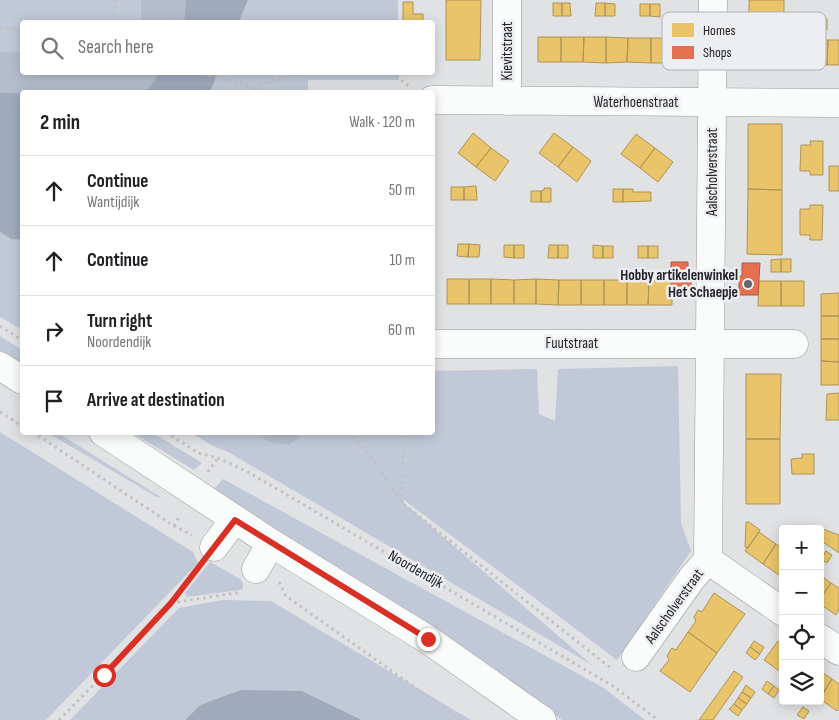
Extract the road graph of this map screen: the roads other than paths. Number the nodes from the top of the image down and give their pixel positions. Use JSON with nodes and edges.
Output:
{"nodes":[{"id":1,"x":506,"y":0,"type":"edge"},
{"id":2,"x":712,"y":70,"type":"edge"},
{"id":3,"x":435,"y":100,"type":"edge"},
{"id":4,"x":507,"y":101,"type":"junction"},
{"id":5,"x":712,"y":102,"type":"junction"},
{"id":6,"x":839,"y":103,"type":"edge"},
{"id":7,"x":435,"y":344,"type":"edge"},
{"id":8,"x":711,"y":344,"type":"junction"},
{"id":9,"x":794,"y":344,"type":"dead end"},
{"id":10,"x":0,"y":366,"type":"edge"},
{"id":11,"x":20,"y":379,"type":"edge"},
{"id":12,"x":108,"y":435,"type":"edge"},
{"id":13,"x":235,"y":520,"type":"junction"},
{"id":14,"x":271,"y":543,"type":"junction"},
{"id":15,"x":214,"y":547,"type":"road end"},
{"id":16,"x":708,"y":560,"type":"junction"},
{"id":17,"x":260,"y":580,"type":"road end"},
{"id":18,"x":779,"y":609,"type":"edge"},
{"id":19,"x":824,"y":641,"type":"edge"},
{"id":20,"x":839,"y":651,"type":"edge"},
{"id":21,"x":626,"y":664,"type":"road end"},
{"id":22,"x":542,"y":720,"type":"edge"}],
"edges":[{"from":1,"to":4,"type":"street","name":"Kievitstraat"},
{"from":2,"to":5,"type":"street","name":"Aalscholverstraat"},
{"from":3,"to":4,"type":"street","name":"Waterhoenstraat"},
{"from":4,"to":5,"type":"street","name":"Waterhoenstraat"},
{"from":5,"to":6,"type":"street","name":"Waterhoenstraat"},
{"from":5,"to":8,"type":"street","name":"Aalscholverstraat"},
{"from":7,"to":8,"type":"street","name":"Fuutstraat"},
{"from":8,"to":9,"type":"street"},
{"from":8,"to":16,"type":"street","name":"Aalscholverstraat"},
{"from":10,"to":11,"type":"street"},
{"from":12,"to":13,"type":"street"},
{"from":13,"to":14,"type":"street"},
{"from":13,"to":15,"type":"street"},
{"from":14,"to":17,"type":"street"},
{"from":14,"to":22,"type":"street"},
{"from":16,"to":18,"type":"street"},
{"from":16,"to":21,"type":"street","name":"Aalscholverstraat"},
{"from":19,"to":20,"type":"street"}]}
